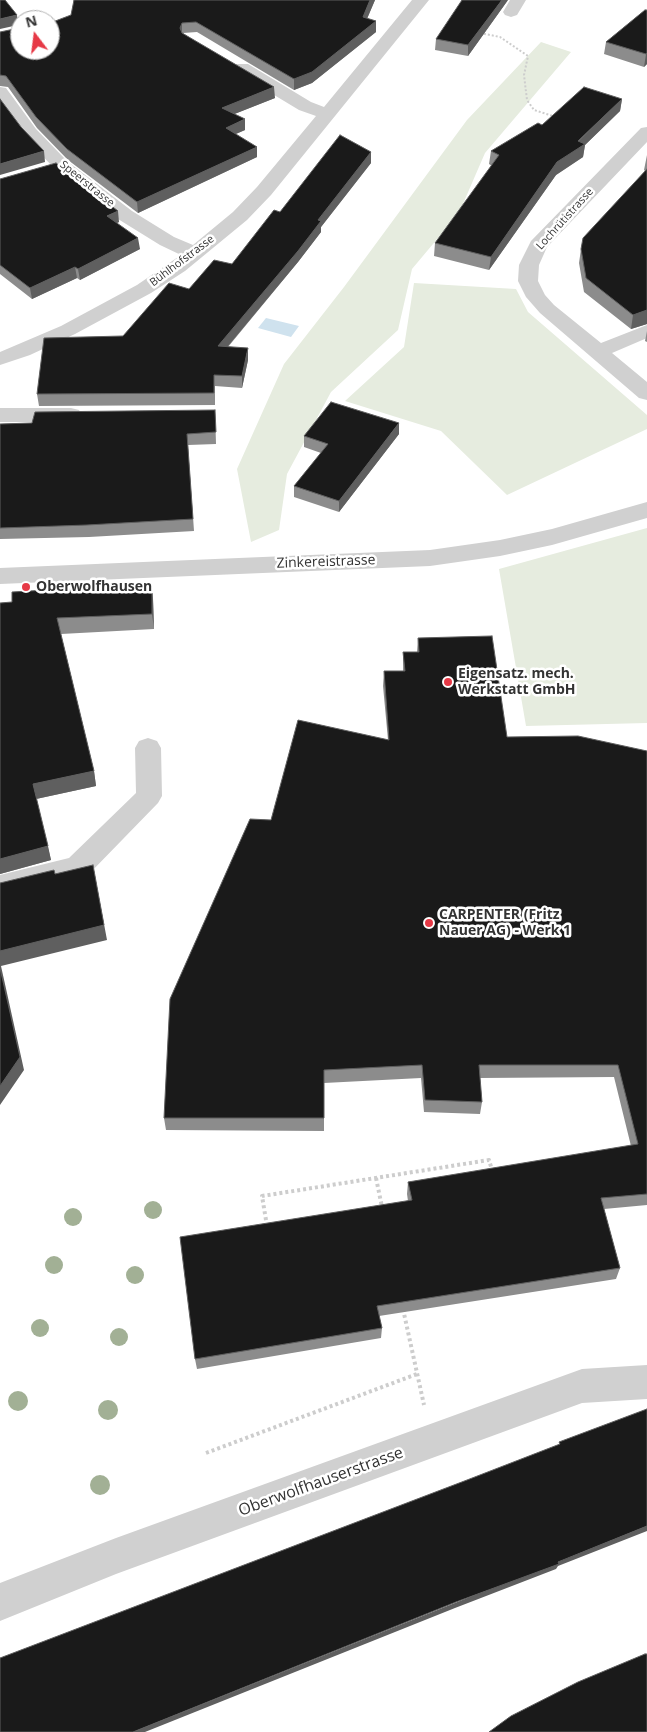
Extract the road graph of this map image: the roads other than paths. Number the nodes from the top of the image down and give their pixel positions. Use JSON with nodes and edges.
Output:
{"nodes":[{"id":1,"x":421,"y":0,"type":"edge"},
{"id":2,"x":231,"y":62,"type":"edge"},
{"id":3,"x":0,"y":92,"type":"edge"},
{"id":4,"x":328,"y":114,"type":"junction"},
{"id":5,"x":647,"y":132,"type":"edge"},
{"id":6,"x":194,"y":253,"type":"junction"},
{"id":7,"x":647,"y":331,"type":"edge"},
{"id":8,"x":598,"y":352,"type":"junction"},
{"id":9,"x":0,"y":359,"type":"edge"},
{"id":10,"x":647,"y":393,"type":"edge"},
{"id":11,"x":95,"y":414,"type":"edge"},
{"id":12,"x":0,"y":415,"type":"edge"},
{"id":13,"x":647,"y":510,"type":"edge"},
{"id":14,"x":0,"y":576,"type":"edge"},
{"id":15,"x":148,"y":748,"type":"dead end"},
{"id":16,"x":0,"y":886,"type":"edge"},
{"id":17,"x":647,"y":1382,"type":"edge"},
{"id":18,"x":0,"y":1602,"type":"edge"}],
"edges":[{"from":1,"to":4,"type":"street","name":"Bühlhofstrasse"},
{"from":2,"to":4,"type":"street"},
{"from":3,"to":6,"type":"street","name":"Speerstrasse"},
{"from":4,"to":6,"type":"street","name":"Bühlhofstrasse"},
{"from":5,"to":8,"type":"street","name":"Lochrütistrasse"},
{"from":6,"to":9,"type":"street","name":"Bühlhofstrasse"},
{"from":7,"to":8,"type":"street"},
{"from":8,"to":10,"type":"street","name":"Lochrütistrasse"},
{"from":11,"to":12,"type":"street"},
{"from":13,"to":14,"type":"street","name":"Zinkereistrasse"},
{"from":15,"to":16,"type":"street"},
{"from":17,"to":18,"type":"street","name":"Oberwolfhauserstrasse"}]}
